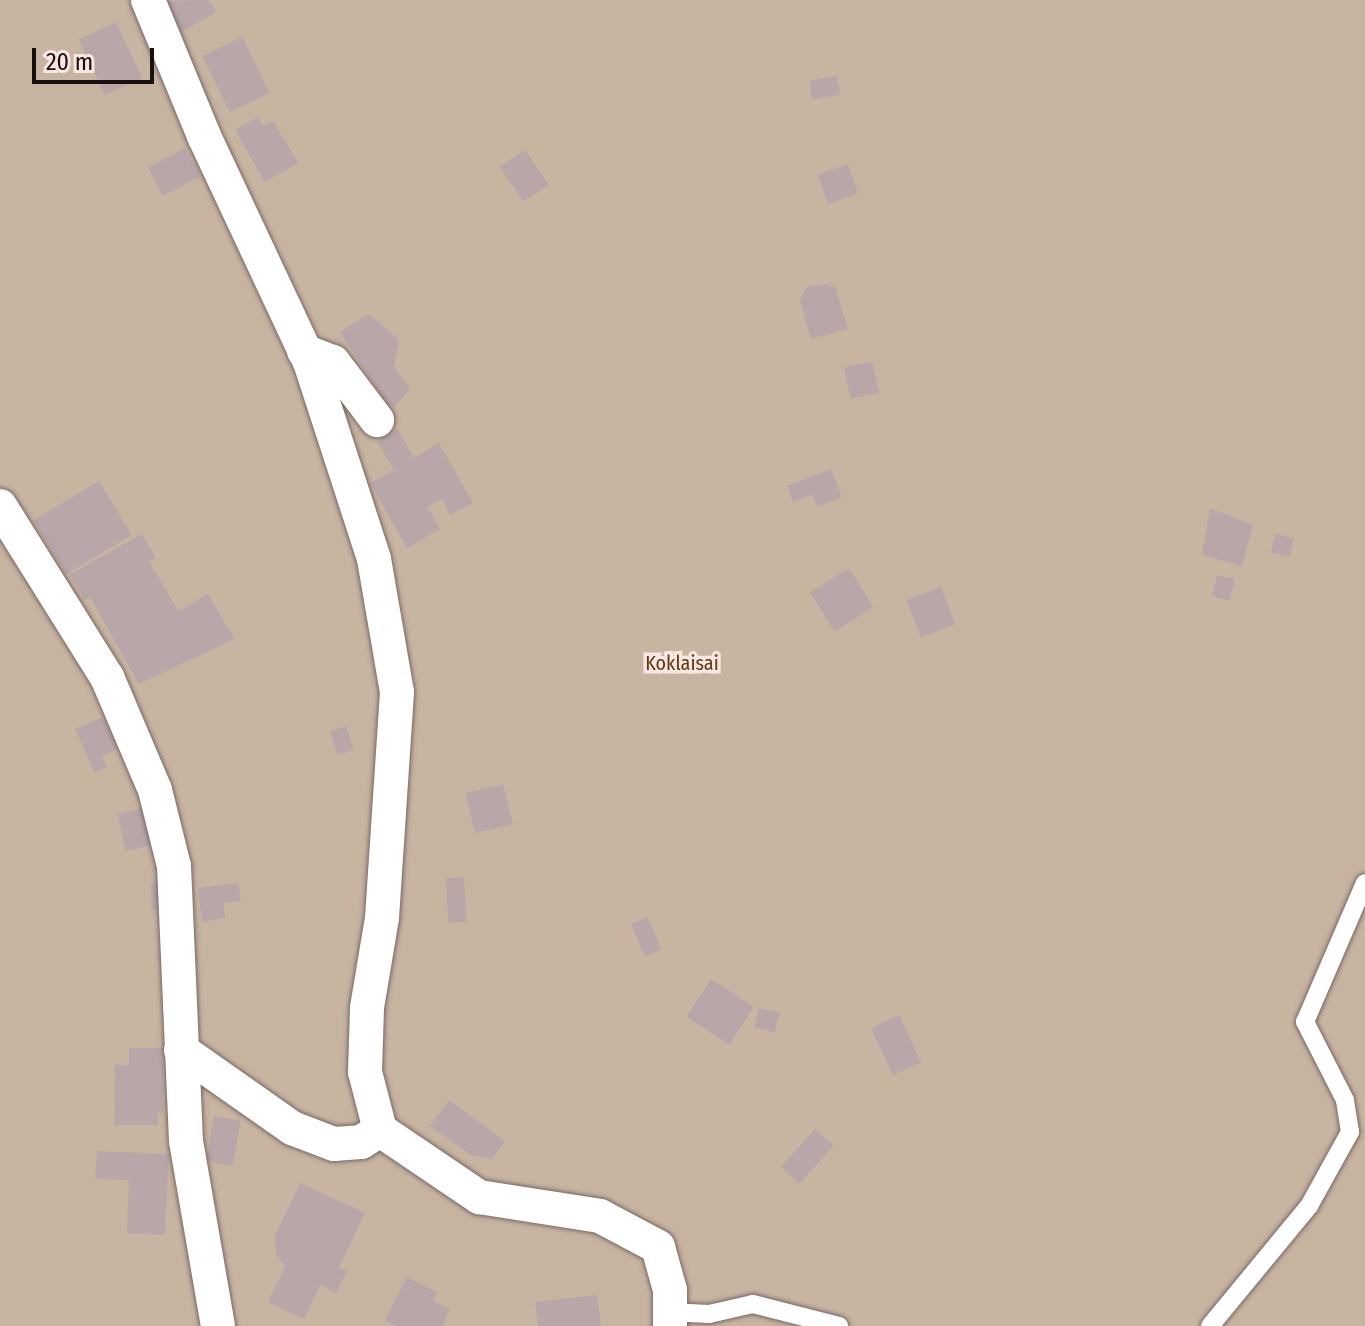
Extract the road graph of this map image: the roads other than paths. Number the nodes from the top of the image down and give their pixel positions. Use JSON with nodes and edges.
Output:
{"nodes":[{"id":1,"x":148,"y":0,"type":"edge"},
{"id":2,"x":304,"y":351,"type":"junction"},
{"id":3,"x":377,"y":420,"type":"dead end"},
{"id":4,"x":0,"y":506,"type":"edge"},
{"id":5,"x":1365,"y":883,"type":"edge"},
{"id":6,"x":181,"y":1050,"type":"junction"},
{"id":7,"x":380,"y":1130,"type":"junction"},
{"id":8,"x":670,"y":1319,"type":"edge"},
{"id":9,"x":218,"y":1326,"type":"edge"},
{"id":10,"x":839,"y":1326,"type":"edge"},
{"id":11,"x":1210,"y":1326,"type":"edge"}],
"edges":[{"from":1,"to":2,"type":"street"},
{"from":2,"to":3,"type":"street"},
{"from":2,"to":7,"type":"street"},
{"from":4,"to":6,"type":"street"},
{"from":5,"to":11,"type":"lane"},
{"from":6,"to":7,"type":"street"},
{"from":6,"to":9,"type":"street"},
{"from":7,"to":8,"type":"street"},
{"from":8,"to":10,"type":"lane"}]}
